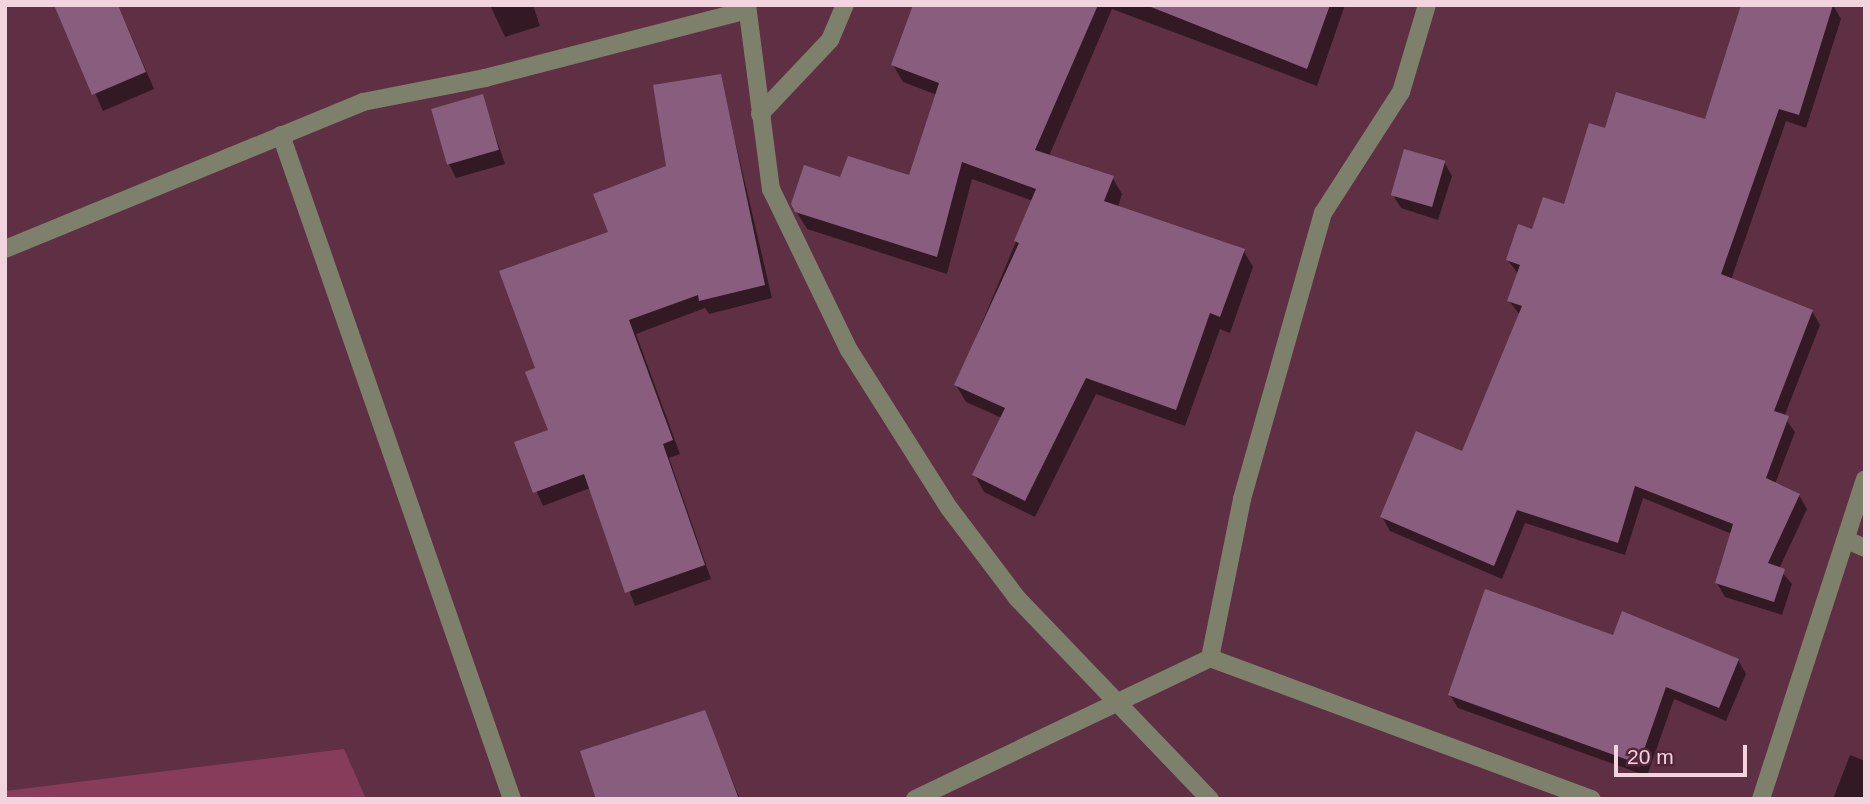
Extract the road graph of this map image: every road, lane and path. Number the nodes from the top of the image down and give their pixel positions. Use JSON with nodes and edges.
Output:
{"nodes":[{"id":1,"x":845,"y":5,"type":"edge"},
{"id":2,"x":1427,"y":5,"type":"edge"},
{"id":3,"x":747,"y":7,"type":"edge"},
{"id":4,"x":760,"y":114,"type":"junction"},
{"id":5,"x":281,"y":135,"type":"junction"},
{"id":6,"x":5,"y":249,"type":"edge"},
{"id":7,"x":1865,"y":479,"type":"edge"},
{"id":8,"x":1847,"y":540,"type":"junction"},
{"id":9,"x":1865,"y":548,"type":"edge"},
{"id":10,"x":1210,"y":658,"type":"junction"},
{"id":11,"x":1117,"y":702,"type":"junction"},
{"id":12,"x":512,"y":799,"type":"edge"},
{"id":13,"x":915,"y":799,"type":"edge"},
{"id":14,"x":1210,"y":799,"type":"edge"},
{"id":15,"x":1592,"y":799,"type":"edge"},
{"id":16,"x":1761,"y":799,"type":"edge"}],
"edges":[{"from":1,"to":4,"type":"street"},
{"from":2,"to":10,"type":"street"},
{"from":3,"to":4,"type":"street"},
{"from":3,"to":5,"type":"street"},
{"from":4,"to":11,"type":"street"},
{"from":5,"to":6,"type":"street"},
{"from":5,"to":12,"type":"street"},
{"from":7,"to":8,"type":"street"},
{"from":8,"to":9,"type":"street"},
{"from":8,"to":16,"type":"street"},
{"from":10,"to":11,"type":"street"},
{"from":10,"to":15,"type":"street"},
{"from":11,"to":13,"type":"street"},
{"from":11,"to":14,"type":"street"}]}
